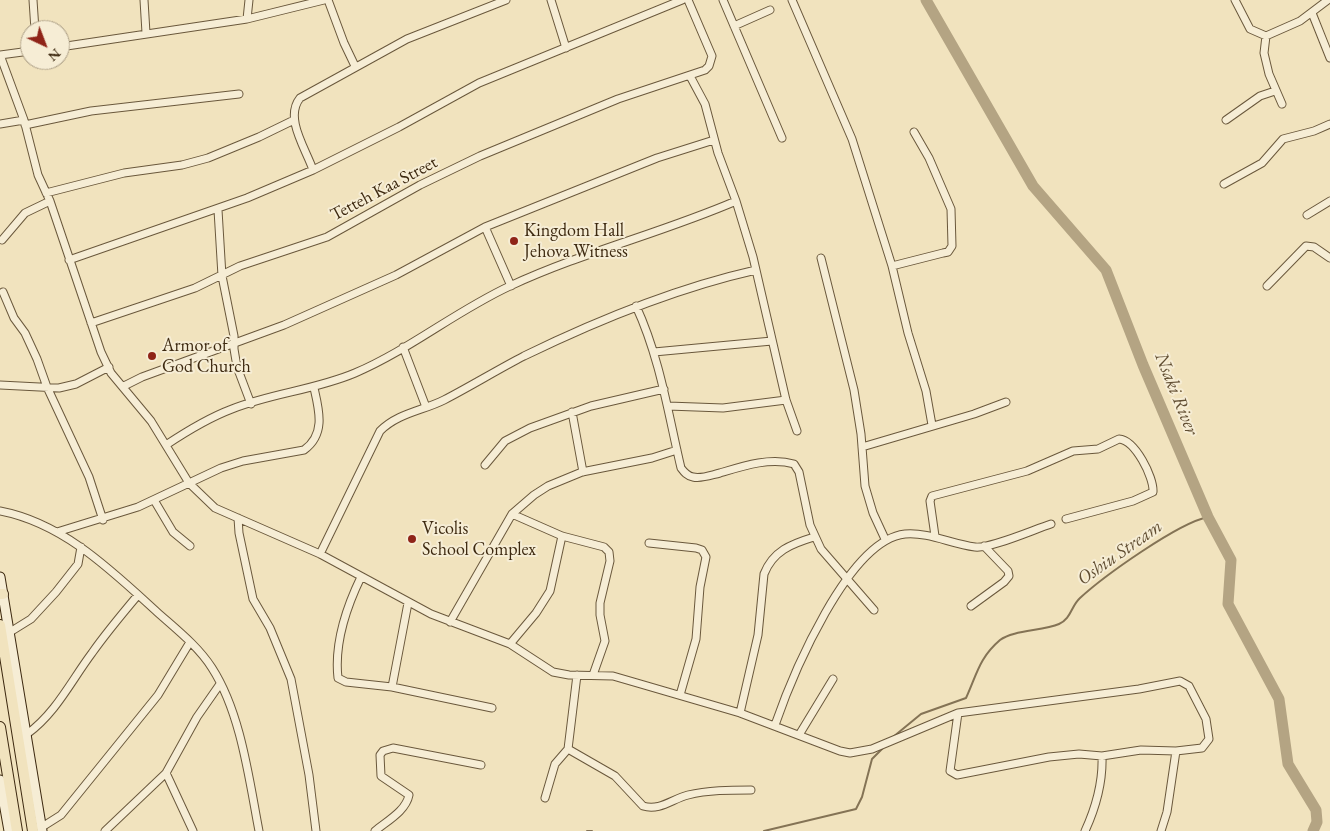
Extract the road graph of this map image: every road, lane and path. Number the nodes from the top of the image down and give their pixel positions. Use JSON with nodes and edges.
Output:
{"nodes":[{"id":1,"x":33,"y":0,"type":"edge"},
{"id":2,"x":144,"y":0,"type":"edge"},
{"id":3,"x":248,"y":0,"type":"edge"},
{"id":4,"x":326,"y":0,"type":"edge"},
{"id":5,"x":506,"y":0,"type":"edge"},
{"id":6,"x":551,"y":0,"type":"edge"},
{"id":7,"x":682,"y":0,"type":"edge"},
{"id":8,"x":688,"y":0,"type":"edge"},
{"id":9,"x":723,"y":0,"type":"edge"},
{"id":10,"x":792,"y":0,"type":"edge"},
{"id":11,"x":1235,"y":0,"type":"edge"},
{"id":12,"x":1328,"y":0,"type":"edge"},
{"id":13,"x":770,"y":10,"type":"dead end"},
{"id":14,"x":1312,"y":13,"type":"junction"},
{"id":15,"x":247,"y":19,"type":"junction"},
{"id":16,"x":34,"y":20,"type":"edge"},
{"id":17,"x":734,"y":26,"type":"junction"},
{"id":18,"x":146,"y":33,"type":"junction"},
{"id":19,"x":1266,"y":36,"type":"junction"},
{"id":20,"x":70,"y":45,"type":"edge"},
{"id":21,"x":566,"y":48,"type":"junction"},
{"id":22,"x":20,"y":52,"type":"edge"},
{"id":23,"x":0,"y":55,"type":"edge"},
{"id":24,"x":1330,"y":58,"type":"edge"},
{"id":25,"x":355,"y":66,"type":"junction"},
{"id":26,"x":690,"y":76,"type":"junction"},
{"id":27,"x":1275,"y":91,"type":"junction"},
{"id":28,"x":239,"y":94,"type":"dead end"},
{"id":29,"x":1282,"y":104,"type":"dead end"},
{"id":30,"x":294,"y":120,"type":"junction"},
{"id":31,"x":1226,"y":120,"type":"dead end"},
{"id":32,"x":24,"y":122,"type":"junction"},
{"id":33,"x":0,"y":124,"type":"edge"},
{"id":34,"x":1330,"y":124,"type":"edge"},
{"id":35,"x":914,"y":132,"type":"dead end"},
{"id":36,"x":782,"y":138,"type":"dead end"},
{"id":37,"x":714,"y":140,"type":"junction"},
{"id":38,"x":313,"y":170,"type":"junction"},
{"id":39,"x":1224,"y":184,"type":"dead end"},
{"id":40,"x":46,"y":193,"type":"junction"},
{"id":41,"x":50,"y":201,"type":"junction"},
{"id":42,"x":736,"y":201,"type":"junction"},
{"id":43,"x":1330,"y":201,"type":"edge"},
{"id":44,"x":218,"y":210,"type":"junction"},
{"id":45,"x":1306,"y":215,"type":"dead end"},
{"id":46,"x":485,"y":227,"type":"junction"},
{"id":47,"x":2,"y":240,"type":"dead end"},
{"id":48,"x":821,"y":258,"type":"dead end"},
{"id":49,"x":1330,"y":258,"type":"edge"},
{"id":50,"x":69,"y":260,"type":"junction"},
{"id":51,"x":892,"y":266,"type":"junction"},
{"id":52,"x":756,"y":270,"type":"junction"},
{"id":53,"x":222,"y":276,"type":"junction"},
{"id":54,"x":511,"y":286,"type":"junction"},
{"id":55,"x":1267,"y":286,"type":"dead end"},
{"id":56,"x":3,"y":292,"type":"dead end"},
{"id":57,"x":636,"y":306,"type":"junction"},
{"id":58,"x":91,"y":323,"type":"junction"},
{"id":59,"x":772,"y":341,"type":"junction"},
{"id":60,"x":234,"y":344,"type":"junction"},
{"id":61,"x":403,"y":347,"type":"junction"},
{"id":62,"x":654,"y":352,"type":"junction"},
{"id":63,"x":109,"y":367,"type":"junction"},
{"id":64,"x":0,"y":385,"type":"edge"},
{"id":65,"x":124,"y":386,"type":"junction"},
{"id":66,"x":48,"y":388,"type":"junction"},
{"id":67,"x":314,"y":388,"type":"junction"},
{"id":68,"x":664,"y":389,"type":"junction"},
{"id":69,"x":786,"y":400,"type":"junction"},
{"id":70,"x":1006,"y":402,"type":"dead end"},
{"id":71,"x":251,"y":404,"type":"junction"},
{"id":72,"x":668,"y":406,"type":"junction"},
{"id":73,"x":426,"y":407,"type":"junction"},
{"id":74,"x":572,"y":412,"type":"junction"},
{"id":75,"x":932,"y":425,"type":"junction"},
{"id":76,"x":797,"y":431,"type":"dead end"},
{"id":77,"x":166,"y":445,"type":"junction"},
{"id":78,"x":862,"y":447,"type":"junction"},
{"id":79,"x":677,"y":450,"type":"junction"},
{"id":80,"x":485,"y":465,"type":"dead end"},
{"id":81,"x":583,"y":472,"type":"junction"},
{"id":82,"x":189,"y":483,"type":"junction"},
{"id":83,"x":154,"y":500,"type":"junction"},
{"id":84,"x":0,"y":511,"type":"edge"},
{"id":85,"x":512,"y":514,"type":"junction"},
{"id":86,"x":238,"y":518,"type":"junction"},
{"id":87,"x":103,"y":520,"type":"junction"},
{"id":88,"x":1066,"y":520,"type":"dead end"},
{"id":89,"x":1051,"y":524,"type":"dead end"},
{"id":90,"x":57,"y":532,"type":"junction"},
{"id":91,"x":562,"y":536,"type":"junction"},
{"id":92,"x":935,"y":536,"type":"junction"},
{"id":93,"x":814,"y":537,"type":"junction"},
{"id":94,"x":885,"y":539,"type":"junction"},
{"id":95,"x":649,"y":543,"type":"dead end"},
{"id":96,"x":190,"y":546,"type":"dead end"},
{"id":97,"x":984,"y":546,"type":"junction"},
{"id":98,"x":81,"y":547,"type":"junction"},
{"id":99,"x":320,"y":554,"type":"junction"},
{"id":100,"x":0,"y":576,"type":"edge"},
{"id":101,"x":361,"y":577,"type":"junction"},
{"id":102,"x":848,"y":579,"type":"junction"},
{"id":103,"x":2,"y":594,"type":"edge"},
{"id":104,"x":138,"y":594,"type":"junction"},
{"id":105,"x":408,"y":603,"type":"junction"},
{"id":106,"x":971,"y":606,"type":"dead end"},
{"id":107,"x":874,"y":610,"type":"dead end"},
{"id":108,"x":450,"y":622,"type":"junction"},
{"id":109,"x":0,"y":625,"type":"edge"},
{"id":110,"x":10,"y":632,"type":"junction"},
{"id":111,"x":190,"y":642,"type":"junction"},
{"id":112,"x":510,"y":644,"type":"junction"},
{"id":113,"x":2,"y":649,"type":"edge"},
{"id":114,"x":577,"y":675,"type":"junction"},
{"id":115,"x":593,"y":675,"type":"junction"},
{"id":116,"x":833,"y":679,"type":"dead end"},
{"id":117,"x":220,"y":684,"type":"junction"},
{"id":118,"x":392,"y":687,"type":"junction"},
{"id":119,"x":680,"y":694,"type":"junction"},
{"id":120,"x":492,"y":708,"type":"dead end"},
{"id":121,"x":958,"y":712,"type":"junction"},
{"id":122,"x":740,"y":713,"type":"junction"},
{"id":123,"x":775,"y":725,"type":"junction"},
{"id":124,"x":0,"y":727,"type":"edge"},
{"id":125,"x":27,"y":734,"type":"junction"},
{"id":126,"x":799,"y":735,"type":"junction"},
{"id":127,"x":568,"y":749,"type":"junction"},
{"id":128,"x":1176,"y":751,"type":"junction"},
{"id":129,"x":1102,"y":756,"type":"junction"},
{"id":130,"x":481,"y":765,"type":"dead end"},
{"id":131,"x":166,"y":773,"type":"junction"},
{"id":132,"x":0,"y":780,"type":"edge"},
{"id":133,"x":751,"y":790,"type":"dead end"},
{"id":134,"x":545,"y":798,"type":"dead end"},
{"id":135,"x":9,"y":828,"type":"edge"},
{"id":136,"x":39,"y":830,"type":"edge"},
{"id":137,"x":105,"y":831,"type":"edge"},
{"id":138,"x":193,"y":831,"type":"edge"},
{"id":139,"x":259,"y":831,"type":"edge"},
{"id":140,"x":316,"y":831,"type":"edge"},
{"id":141,"x":375,"y":831,"type":"edge"},
{"id":142,"x":1085,"y":831,"type":"edge"},
{"id":143,"x":1161,"y":831,"type":"edge"}],
"edges":[{"from":1,"to":16,"type":"street"},
{"from":2,"to":18,"type":"street"},
{"from":3,"to":15,"type":"street"},
{"from":4,"to":15,"type":"street"},
{"from":4,"to":25,"type":"street"},
{"from":5,"to":25,"type":"street"},
{"from":6,"to":21,"type":"street"},
{"from":7,"to":21,"type":"street"},
{"from":8,"to":26,"type":"street","name":"Tetteh Kaa Street"},
{"from":9,"to":17,"type":"street"},
{"from":10,"to":51,"type":"street"},
{"from":11,"to":19,"type":"street"},
{"from":12,"to":14,"type":"street"},
{"from":13,"to":17,"type":"street"},
{"from":14,"to":19,"type":"street"},
{"from":14,"to":24,"type":"street"},
{"from":15,"to":18,"type":"street"},
{"from":17,"to":36,"type":"street"},
{"from":18,"to":20,"type":"street"},
{"from":19,"to":27,"type":"street"},
{"from":21,"to":38,"type":"street"},
{"from":22,"to":23,"type":"street"},
{"from":23,"to":32,"type":"street"},
{"from":25,"to":30,"type":"street"},
{"from":26,"to":37,"type":"street"},
{"from":26,"to":53,"type":"street","name":"Tetteh Kaa Street"},
{"from":27,"to":29,"type":"street"},
{"from":27,"to":31,"type":"street"},
{"from":28,"to":32,"type":"street"},
{"from":30,"to":38,"type":"street"},
{"from":30,"to":40,"type":"street"},
{"from":32,"to":33,"type":"street"},
{"from":32,"to":40,"type":"street"},
{"from":34,"to":39,"type":"street"},
{"from":35,"to":51,"type":"street"},
{"from":37,"to":42,"type":"street"},
{"from":37,"to":46,"type":"street"},
{"from":38,"to":44,"type":"street"},
{"from":40,"to":41,"type":"street"},
{"from":41,"to":47,"type":"street"},
{"from":41,"to":50,"type":"street"},
{"from":42,"to":52,"type":"street"},
{"from":42,"to":54,"type":"street"},
{"from":43,"to":45,"type":"street"},
{"from":44,"to":50,"type":"street"},
{"from":44,"to":53,"type":"street"},
{"from":46,"to":54,"type":"street"},
{"from":46,"to":60,"type":"street"},
{"from":48,"to":78,"type":"street"},
{"from":49,"to":55,"type":"street"},
{"from":50,"to":58,"type":"street"},
{"from":51,"to":75,"type":"street"},
{"from":52,"to":57,"type":"street"},
{"from":52,"to":59,"type":"street"},
{"from":53,"to":58,"type":"street","name":"Tetteh Kaa Street"},
{"from":53,"to":60,"type":"street"},
{"from":54,"to":61,"type":"street"},
{"from":56,"to":66,"type":"street"},
{"from":57,"to":62,"type":"street"},
{"from":57,"to":73,"type":"street"},
{"from":58,"to":63,"type":"street"},
{"from":59,"to":62,"type":"street"},
{"from":59,"to":69,"type":"street"},
{"from":60,"to":65,"type":"street"},
{"from":60,"to":71,"type":"street"},
{"from":61,"to":67,"type":"street"},
{"from":61,"to":73,"type":"street"},
{"from":62,"to":68,"type":"street"},
{"from":63,"to":65,"type":"street"},
{"from":63,"to":66,"type":"street"},
{"from":64,"to":66,"type":"street"},
{"from":65,"to":77,"type":"street"},
{"from":66,"to":87,"type":"street"},
{"from":67,"to":71,"type":"street"},
{"from":67,"to":82,"type":"street"},
{"from":68,"to":72,"type":"street"},
{"from":68,"to":74,"type":"street"},
{"from":69,"to":72,"type":"street"},
{"from":69,"to":76,"type":"street"},
{"from":70,"to":75,"type":"street"},
{"from":71,"to":77,"type":"street"},
{"from":72,"to":79,"type":"street"},
{"from":73,"to":99,"type":"street"},
{"from":74,"to":80,"type":"street"},
{"from":74,"to":81,"type":"street"},
{"from":75,"to":78,"type":"street"},
{"from":77,"to":82,"type":"street"},
{"from":78,"to":94,"type":"street"},
{"from":79,"to":81,"type":"street"},
{"from":79,"to":93,"type":"street"},
{"from":81,"to":85,"type":"street"},
{"from":82,"to":83,"type":"street"},
{"from":82,"to":86,"type":"street"},
{"from":83,"to":87,"type":"street"},
{"from":83,"to":96,"type":"street"},
{"from":84,"to":90,"type":"street"},
{"from":85,"to":91,"type":"street"},
{"from":85,"to":108,"type":"street"},
{"from":86,"to":99,"type":"street"},
{"from":86,"to":140,"type":"street"},
{"from":87,"to":90,"type":"street"},
{"from":88,"to":92,"type":"street"},
{"from":89,"to":97,"type":"street"},
{"from":90,"to":98,"type":"street"},
{"from":91,"to":112,"type":"street"},
{"from":91,"to":115,"type":"street"},
{"from":92,"to":94,"type":"street"},
{"from":92,"to":97,"type":"street"},
{"from":93,"to":102,"type":"street"},
{"from":93,"to":122,"type":"street"},
{"from":94,"to":102,"type":"street"},
{"from":95,"to":119,"type":"street"},
{"from":97,"to":106,"type":"street"},
{"from":98,"to":104,"type":"street"},
{"from":98,"to":110,"type":"street"},
{"from":99,"to":101,"type":"street"},
{"from":100,"to":103,"type":"street"},
{"from":101,"to":105,"type":"street"},
{"from":101,"to":118,"type":"street"},
{"from":102,"to":107,"type":"street"},
{"from":102,"to":123,"type":"street"},
{"from":103,"to":110,"type":"street"},
{"from":104,"to":111,"type":"street"},
{"from":104,"to":125,"type":"street"},
{"from":105,"to":108,"type":"street"},
{"from":105,"to":118,"type":"street"},
{"from":108,"to":112,"type":"street"},
{"from":109,"to":113,"type":"main road"},
{"from":110,"to":125,"type":"street"},
{"from":111,"to":117,"type":"street"},
{"from":111,"to":136,"type":"street"},
{"from":112,"to":114,"type":"street"},
{"from":113,"to":136,"type":"main road"},
{"from":114,"to":115,"type":"street"},
{"from":114,"to":127,"type":"street"},
{"from":115,"to":119,"type":"street"},
{"from":116,"to":126,"type":"street"},
{"from":117,"to":131,"type":"street"},
{"from":117,"to":139,"type":"street"},
{"from":118,"to":120,"type":"street"},
{"from":119,"to":122,"type":"street"},
{"from":121,"to":126,"type":"street"},
{"from":121,"to":128,"type":"street"},
{"from":121,"to":129,"type":"street"},
{"from":122,"to":123,"type":"street"},
{"from":123,"to":126,"type":"street"},
{"from":124,"to":135,"type":"main road"},
{"from":125,"to":136,"type":"street"},
{"from":127,"to":133,"type":"street"},
{"from":127,"to":134,"type":"street"},
{"from":128,"to":129,"type":"street"},
{"from":128,"to":143,"type":"street"},
{"from":129,"to":142,"type":"street"},
{"from":130,"to":141,"type":"street"},
{"from":131,"to":137,"type":"street"},
{"from":131,"to":138,"type":"street"},
{"from":132,"to":135,"type":"street"}]}
